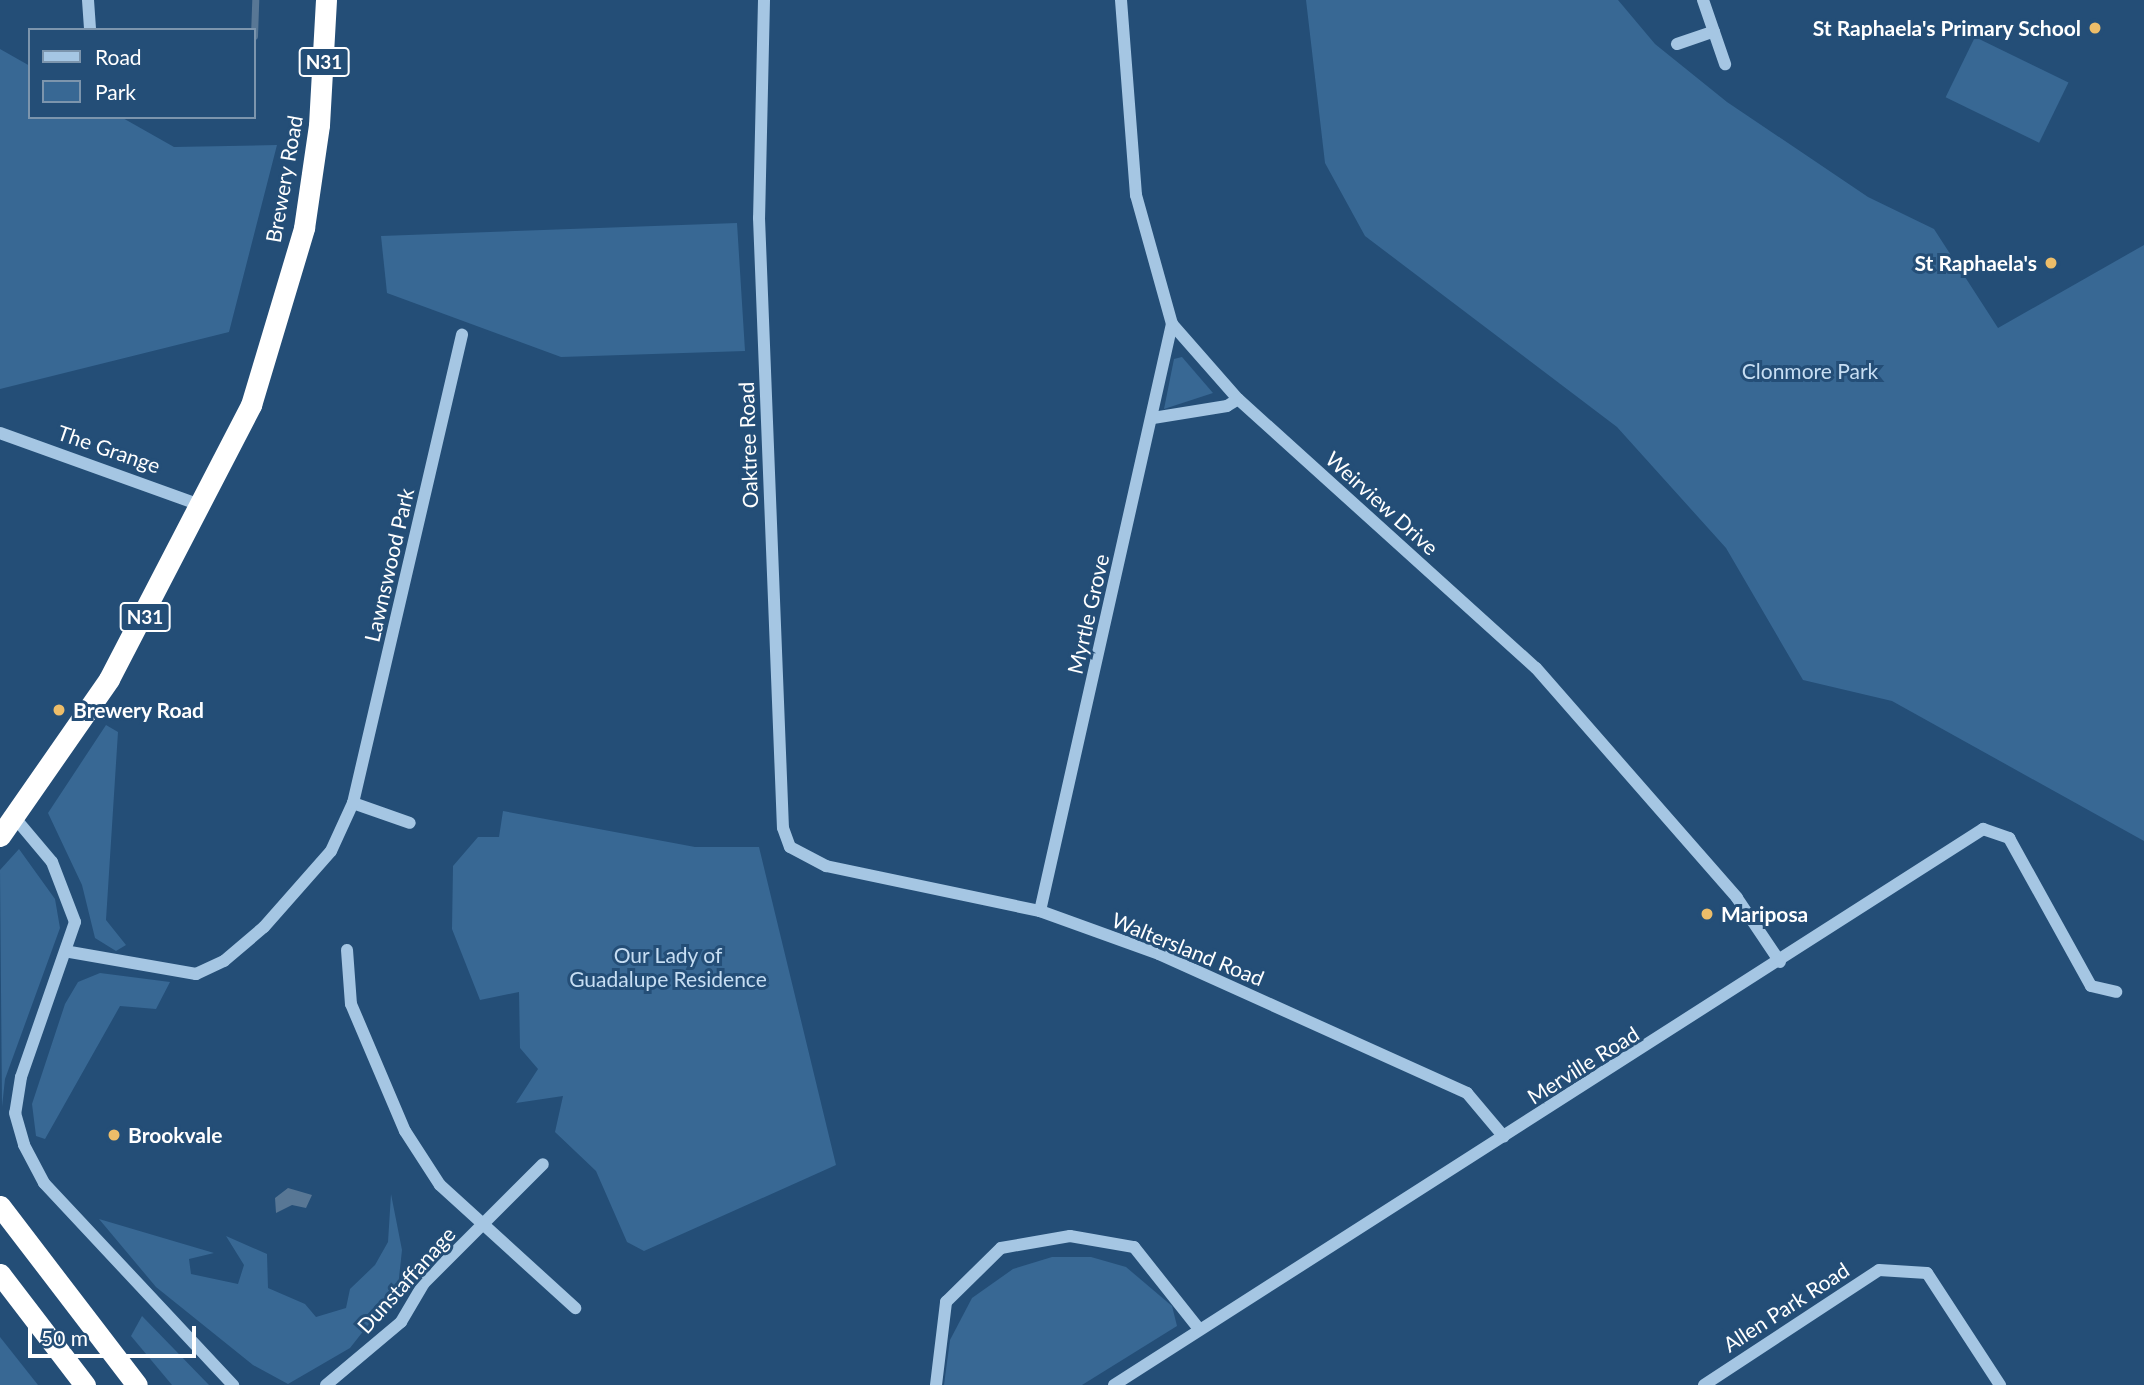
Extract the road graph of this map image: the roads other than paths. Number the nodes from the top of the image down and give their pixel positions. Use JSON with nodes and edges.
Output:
{"nodes":[{"id":1,"x":88,"y":0,"type":"edge"},
{"id":2,"x":326,"y":0,"type":"edge"},
{"id":3,"x":764,"y":0,"type":"edge"},
{"id":4,"x":1121,"y":0,"type":"edge"},
{"id":5,"x":1703,"y":0,"type":"edge"},
{"id":6,"x":90,"y":28,"type":"edge"},
{"id":7,"x":1714,"y":31,"type":"junction"},
{"id":8,"x":1677,"y":44,"type":"dead end"},
{"id":9,"x":1725,"y":64,"type":"dead end"},
{"id":10,"x":1172,"y":324,"type":"junction"},
{"id":11,"x":462,"y":335,"type":"dead end"},
{"id":12,"x":1238,"y":399,"type":"junction"},
{"id":13,"x":1153,"y":418,"type":"junction"},
{"id":14,"x":0,"y":433,"type":"edge"},
{"id":15,"x":204,"y":506,"type":"junction"},
{"id":16,"x":353,"y":803,"type":"junction"},
{"id":17,"x":15,"y":818,"type":"junction"},
{"id":18,"x":411,"y":822,"type":"dead end"},
{"id":19,"x":0,"y":836,"type":"edge"},
{"id":20,"x":826,"y":866,"type":"joint"},
{"id":21,"x":1040,"y":911,"type":"junction"},
{"id":22,"x":347,"y":950,"type":"dead end"},
{"id":23,"x":70,"y":952,"type":"junction"},
{"id":24,"x":1780,"y":962,"type":"junction"},
{"id":25,"x":2116,"y":992,"type":"dead end"},
{"id":26,"x":1504,"y":1137,"type":"junction"},
{"id":27,"x":542,"y":1164,"type":"dead end"},
{"id":28,"x":0,"y":1206,"type":"edge"},
{"id":29,"x":481,"y":1226,"type":"junction"},
{"id":30,"x":0,"y":1274,"type":"edge"},
{"id":31,"x":575,"y":1308,"type":"dead end"},
{"id":32,"x":1199,"y":1329,"type":"junction"},
{"id":33,"x":1122,"y":1383,"type":"edge"},
{"id":34,"x":85,"y":1385,"type":"edge"},
{"id":35,"x":137,"y":1385,"type":"edge"},
{"id":36,"x":233,"y":1385,"type":"edge"},
{"id":37,"x":326,"y":1385,"type":"edge"},
{"id":38,"x":936,"y":1385,"type":"edge"},
{"id":39,"x":1704,"y":1385,"type":"edge"},
{"id":40,"x":2000,"y":1385,"type":"edge"}],
"edges":[{"from":1,"to":6,"type":"street"},
{"from":2,"to":15,"type":"highway","name":"Brewery Road","number":"N31"},
{"from":3,"to":20,"type":"street","name":"Oaktree Road"},
{"from":4,"to":10,"type":"street","name":"Weirview Drive"},
{"from":5,"to":7,"type":"street"},
{"from":7,"to":8,"type":"street"},
{"from":7,"to":9,"type":"street"},
{"from":10,"to":12,"type":"street","name":"Weirview Drive"},
{"from":10,"to":13,"type":"street","name":"Myrtle Grove"},
{"from":11,"to":16,"type":"street","name":"Lawnswood Park"},
{"from":12,"to":13,"type":"street"},
{"from":12,"to":24,"type":"street","name":"Weirview Drive"},
{"from":13,"to":21,"type":"street","name":"Myrtle Grove"},
{"from":14,"to":15,"type":"street","name":"The Grange"},
{"from":15,"to":17,"type":"highway","name":"Brewery Road","number":"N31"},
{"from":16,"to":18,"type":"street"},
{"from":16,"to":23,"type":"street","name":"Lawnswood Park"},
{"from":17,"to":19,"type":"highway","name":"Brewery Road","number":"N31"},
{"from":17,"to":23,"type":"street"},
{"from":20,"to":21,"type":"street","name":"Waltersland Road"},
{"from":21,"to":26,"type":"street","name":"Waltersland Road"},
{"from":22,"to":29,"type":"street"},
{"from":23,"to":36,"type":"street"},
{"from":24,"to":25,"type":"street","name":"Merville Road"},
{"from":24,"to":26,"type":"street","name":"Merville Road"},
{"from":26,"to":32,"type":"street","name":"Merville Road"},
{"from":27,"to":29,"type":"street","name":"Dunstaffanage"},
{"from":28,"to":35,"type":"highway"},
{"from":29,"to":31,"type":"street","name":"Dunstaffanage"},
{"from":29,"to":37,"type":"street","name":"Dunstaffanage"},
{"from":30,"to":34,"type":"highway"},
{"from":32,"to":33,"type":"street","name":"Merville Road"},
{"from":32,"to":38,"type":"street"},
{"from":39,"to":40,"type":"street","name":"Allen Park Road"}]}
